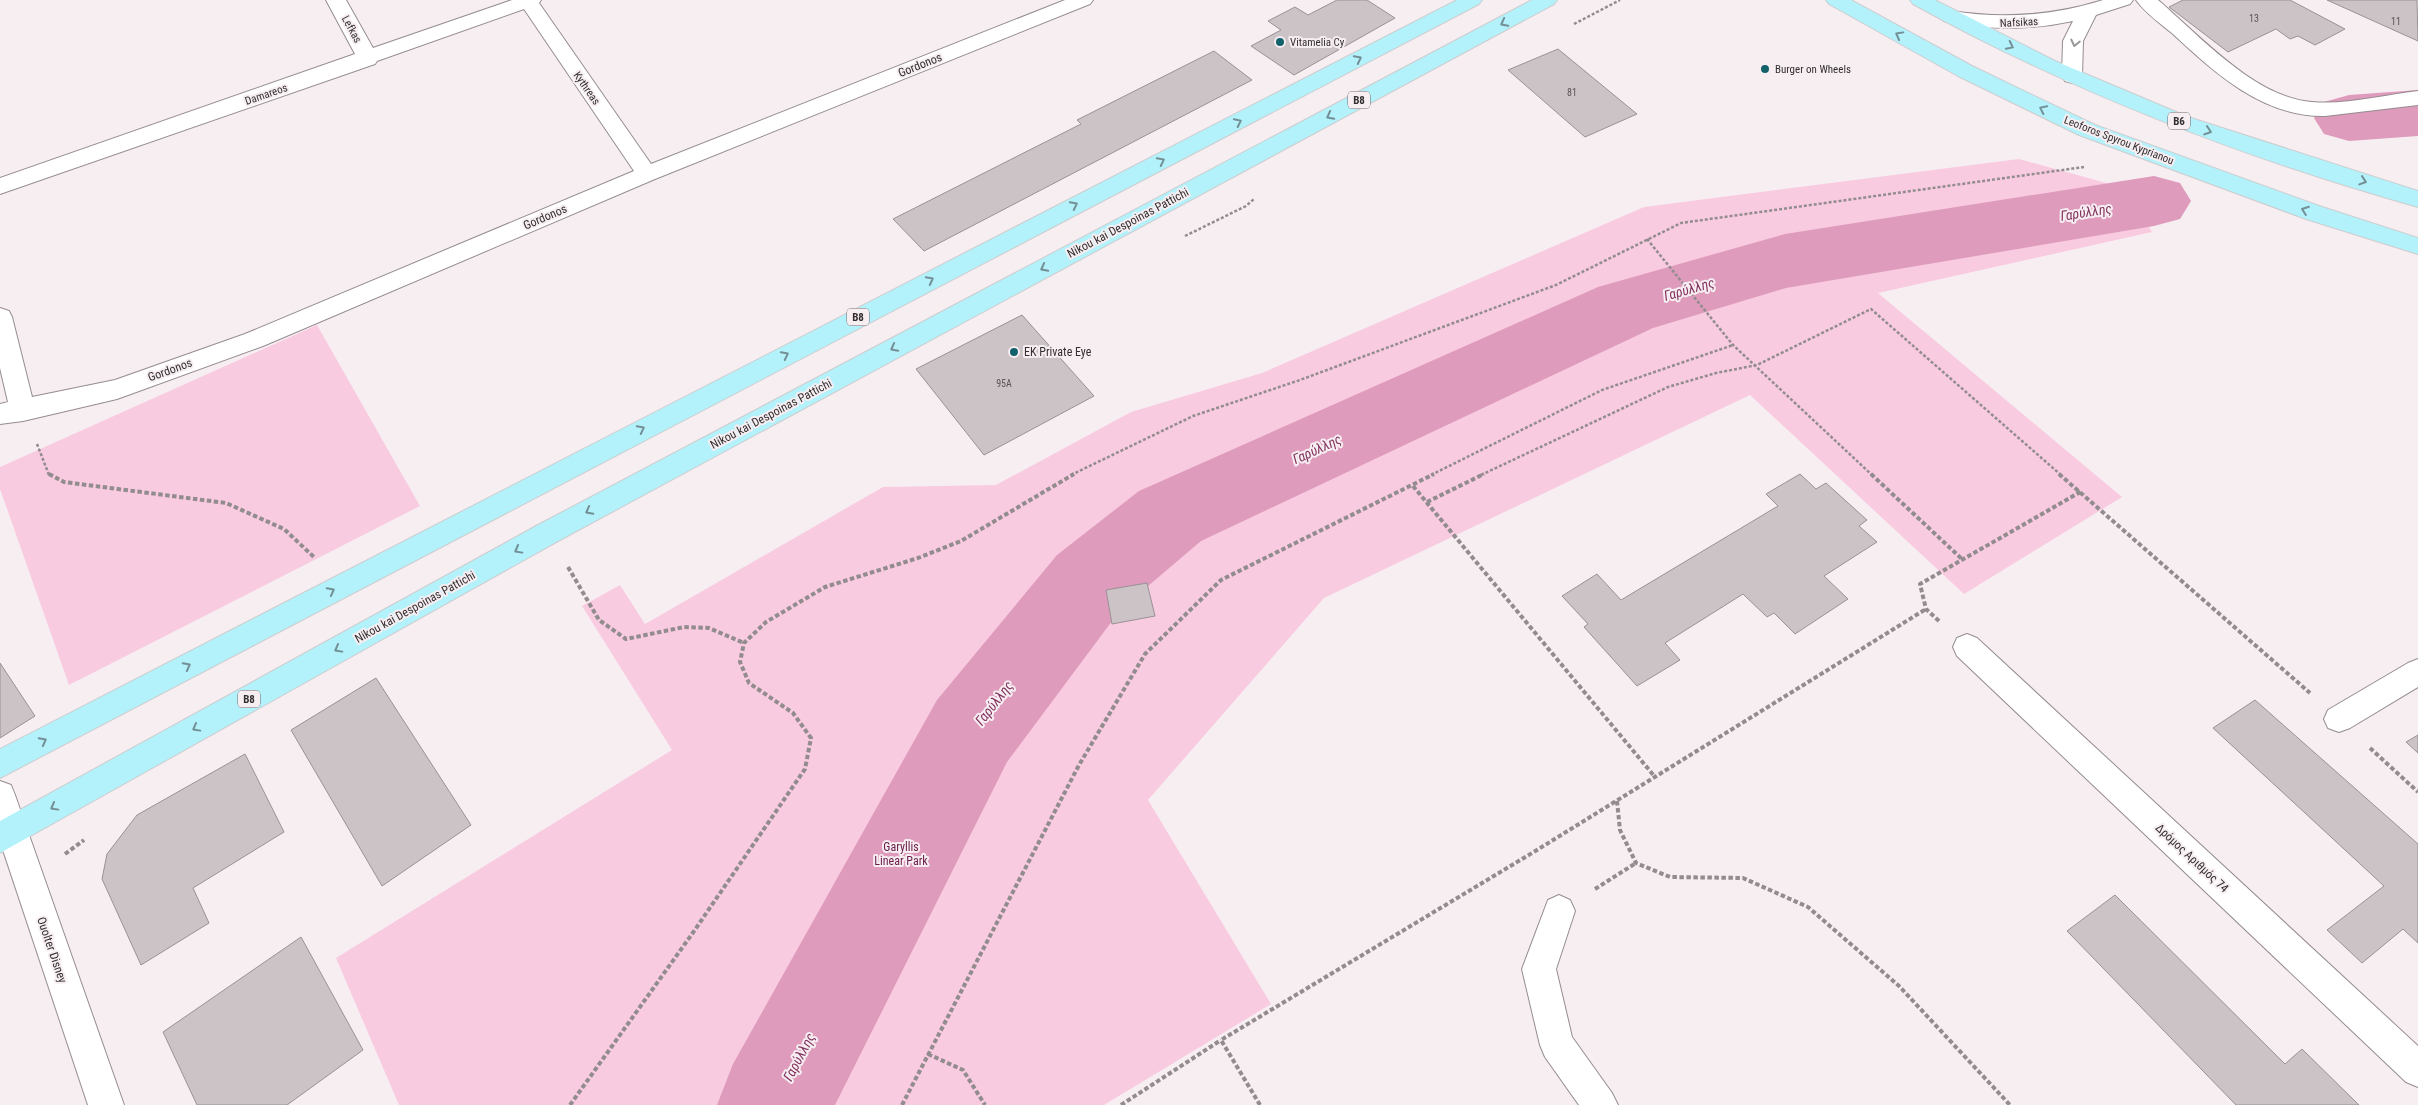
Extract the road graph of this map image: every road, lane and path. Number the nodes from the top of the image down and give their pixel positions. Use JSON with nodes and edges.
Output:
{"nodes":[{"id":1,"x":336,"y":0,"type":"edge"},
{"id":2,"x":1083,"y":0,"type":"edge"},
{"id":3,"x":1547,"y":0,"type":"edge"},
{"id":4,"x":1836,"y":0,"type":"edge"},
{"id":5,"x":1920,"y":0,"type":"edge"},
{"id":6,"x":2123,"y":0,"type":"edge"},
{"id":7,"x":2146,"y":0,"type":"edge"},
{"id":8,"x":530,"y":1,"type":"edge"},
{"id":9,"x":1466,"y":1,"type":"edge"},
{"id":10,"x":2087,"y":13,"type":"junction"},
{"id":11,"x":1951,"y":18,"type":"junction"},
{"id":12,"x":368,"y":58,"type":"junction"},
{"id":13,"x":2072,"y":76,"type":"junction"},
{"id":14,"x":2418,"y":98,"type":"edge"},
{"id":15,"x":2086,"y":167,"type":"dead end"},
{"id":16,"x":647,"y":174,"type":"junction"},
{"id":17,"x":0,"y":186,"type":"edge"},
{"id":18,"x":2418,"y":199,"type":"edge"},
{"id":19,"x":1647,"y":239,"type":"junction"},
{"id":20,"x":2418,"y":246,"type":"edge"},
{"id":21,"x":0,"y":317,"type":"edge"},
{"id":22,"x":1733,"y":345,"type":"junction"},
{"id":23,"x":1757,"y":365,"type":"junction"},
{"id":24,"x":12,"y":412,"type":"edge"},
{"id":25,"x":1413,"y":486,"type":"junction"},
{"id":26,"x":2082,"y":491,"type":"junction"},
{"id":27,"x":1427,"y":502,"type":"junction"},
{"id":28,"x":1963,"y":560,"type":"junction"},
{"id":29,"x":566,"y":564,"type":"dead end"},
{"id":30,"x":342,"y":585,"type":"junction"},
{"id":31,"x":1926,"y":609,"type":"junction"},
{"id":32,"x":744,"y":643,"type":"junction"},
{"id":33,"x":1967,"y":647,"type":"joint"},
{"id":34,"x":2418,"y":672,"type":"edge"},
{"id":35,"x":2339,"y":719,"type":"junction"},
{"id":36,"x":0,"y":764,"type":"edge"},
{"id":37,"x":1655,"y":776,"type":"junction"},
{"id":38,"x":2418,"y":792,"type":"edge"},
{"id":39,"x":0,"y":795,"type":"edge"},
{"id":40,"x":1617,"y":801,"type":"junction"},
{"id":41,"x":5,"y":834,"type":"edge"},
{"id":42,"x":1636,"y":863,"type":"junction"},
{"id":43,"x":1559,"y":911,"type":"joint"},
{"id":44,"x":1221,"y":1040,"type":"junction"},
{"id":45,"x":928,"y":1054,"type":"junction"},
{"id":46,"x":2418,"y":1070,"type":"edge"},
{"id":47,"x":106,"y":1105,"type":"edge"},
{"id":48,"x":570,"y":1105,"type":"edge"},
{"id":49,"x":902,"y":1105,"type":"edge"},
{"id":50,"x":985,"y":1105,"type":"edge"},
{"id":51,"x":1121,"y":1105,"type":"edge"},
{"id":52,"x":1260,"y":1105,"type":"edge"},
{"id":53,"x":1600,"y":1105,"type":"edge"},
{"id":54,"x":2010,"y":1105,"type":"edge"}],
"edges":[{"from":1,"to":12,"type":"street","name":"Lefkas"},
{"from":2,"to":16,"type":"street","name":"Gordonos"},
{"from":3,"to":41,"type":"main road","name":"Nikou kai Despoinas Pattichi","number":"B8","one_way":true},
{"from":20,"to":4,"type":"main road","name":"Leoforos Spyrou Kyprianou","one_way":true},
{"from":5,"to":11,"type":"main road","number":"B6"},
{"from":6,"to":10,"type":"street","name":"Nafsikas"},
{"from":7,"to":14,"type":"street"},
{"from":8,"to":12,"type":"street","name":"Damareos"},
{"from":8,"to":16,"type":"street","name":"Kythreas"},
{"from":30,"to":9,"type":"main road","number":"B8","one_way":true},
{"from":10,"to":11,"type":"street","name":"Nafsikas"},
{"from":10,"to":13,"type":"street","one_way":true},
{"from":11,"to":13,"type":"main road","number":"B6","one_way":true},
{"from":12,"to":17,"type":"street","name":"Damareos"},
{"from":13,"to":18,"type":"main road","number":"B6","one_way":true},
{"from":15,"to":19,"type":"path"},
{"from":16,"to":24,"type":"street","name":"Gordonos"},
{"from":19,"to":22,"type":"path"},
{"from":19,"to":32,"type":"path"},
{"from":21,"to":24,"type":"street"},
{"from":22,"to":23,"type":"path"},
{"from":22,"to":25,"type":"path"},
{"from":23,"to":26,"type":"path"},
{"from":23,"to":27,"type":"path"},
{"from":23,"to":28,"type":"path"},
{"from":24,"to":30,"type":"path"},
{"from":25,"to":27,"type":"path"},
{"from":25,"to":45,"type":"path"},
{"from":26,"to":28,"type":"path"},
{"from":26,"to":35,"type":"path"},
{"from":27,"to":37,"type":"path"},
{"from":28,"to":31,"type":"path"},
{"from":29,"to":32,"type":"path"},
{"from":36,"to":30,"type":"main road","number":"B8","one_way":true},
{"from":31,"to":33,"type":"path"},
{"from":31,"to":37,"type":"path"},
{"from":32,"to":48,"type":"path"},
{"from":33,"to":46,"type":"street","name":"Δρόμος Αριθμός 74"},
{"from":34,"to":35,"type":"street"},
{"from":35,"to":38,"type":"path"},
{"from":37,"to":40,"type":"path"},
{"from":39,"to":41,"type":"street","name":"Ouolter Disney"},
{"from":40,"to":42,"type":"path"},
{"from":40,"to":44,"type":"path"},
{"from":41,"to":47,"type":"street","name":"Ouolter Disney"},
{"from":42,"to":43,"type":"path"},
{"from":42,"to":54,"type":"path"},
{"from":43,"to":53,"type":"street"},
{"from":44,"to":51,"type":"path"},
{"from":44,"to":52,"type":"path"},
{"from":45,"to":49,"type":"path"},
{"from":45,"to":50,"type":"path"}]}
